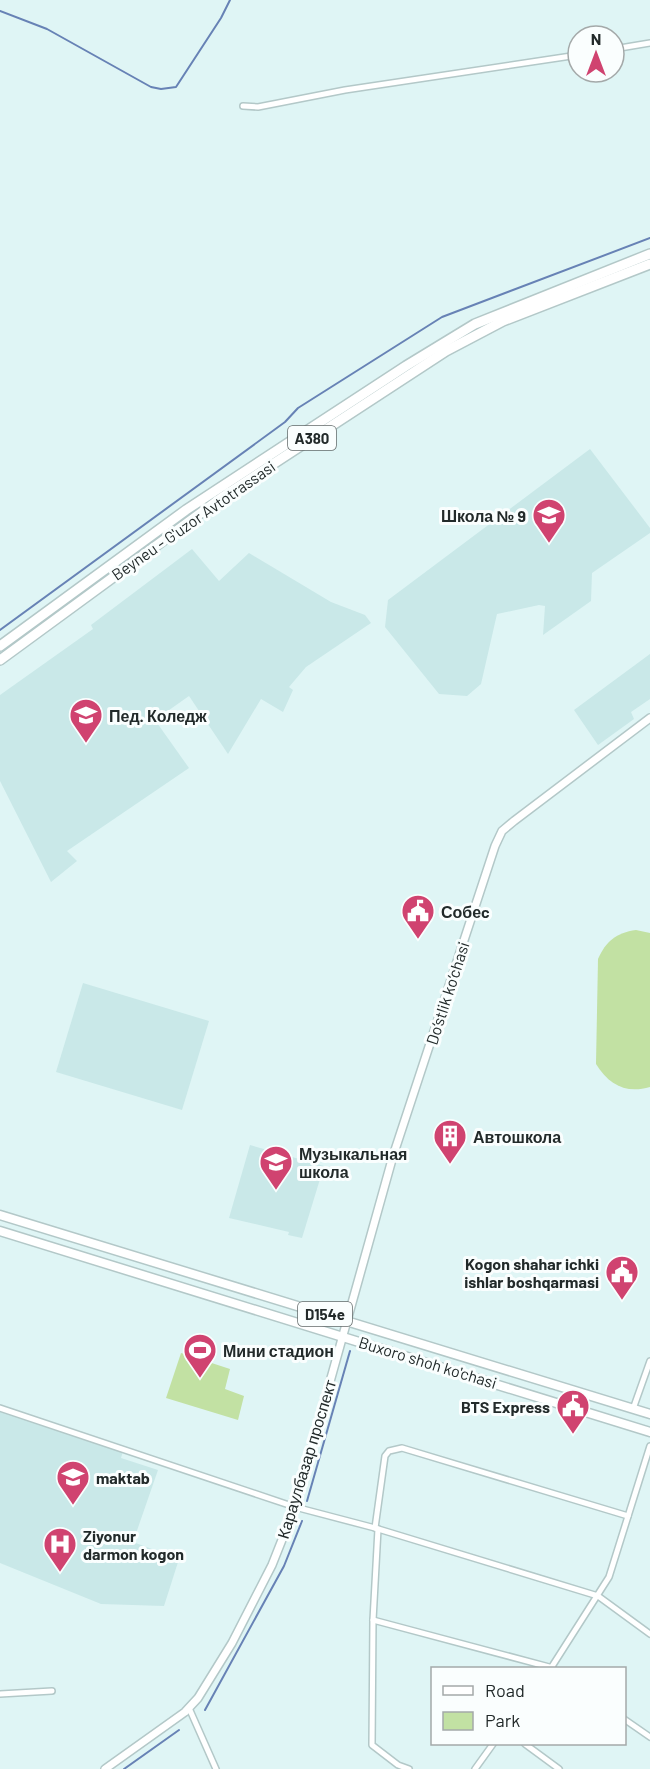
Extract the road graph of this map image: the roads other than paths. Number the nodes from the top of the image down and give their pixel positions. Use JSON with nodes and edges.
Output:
{"nodes":[{"id":1,"x":650,"y":43,"type":"edge"},
{"id":2,"x":626,"y":47,"type":"edge"},
{"id":3,"x":566,"y":57,"type":"edge"},
{"id":4,"x":243,"y":106,"type":"dead end"},
{"id":5,"x":650,"y":255,"type":"edge"},
{"id":6,"x":650,"y":264,"type":"edge"},
{"id":7,"x":0,"y":646,"type":"edge"},
{"id":8,"x":0,"y":660,"type":"edge"},
{"id":9,"x":650,"y":718,"type":"edge"},
{"id":10,"x":0,"y":1215,"type":"edge"},
{"id":11,"x":0,"y":1231,"type":"edge"},
{"id":12,"x":347,"y":1321,"type":"junction"},
{"id":13,"x":343,"y":1336,"type":"junction"},
{"id":14,"x":650,"y":1360,"type":"edge"},
{"id":15,"x":0,"y":1408,"type":"edge"},
{"id":16,"x":633,"y":1409,"type":"junction"},
{"id":17,"x":650,"y":1414,"type":"edge"},
{"id":18,"x":629,"y":1425,"type":"junction"},
{"id":19,"x":650,"y":1432,"type":"edge"},
{"id":20,"x":650,"y":1446,"type":"edge"},
{"id":21,"x":295,"y":1506,"type":"junction"},
{"id":22,"x":628,"y":1516,"type":"junction"},
{"id":23,"x":376,"y":1529,"type":"junction"},
{"id":24,"x":598,"y":1596,"type":"junction"},
{"id":25,"x":373,"y":1620,"type":"junction"},
{"id":26,"x":650,"y":1634,"type":"edge"},
{"id":27,"x":548,"y":1667,"type":"edge"},
{"id":28,"x":553,"y":1667,"type":"edge"},
{"id":29,"x":52,"y":1691,"type":"dead end"},
{"id":30,"x":0,"y":1694,"type":"edge"},
{"id":31,"x":189,"y":1708,"type":"junction"},
{"id":32,"x":626,"y":1720,"type":"edge"},
{"id":33,"x":650,"y":1737,"type":"edge"},
{"id":34,"x":492,"y":1745,"type":"edge"},
{"id":35,"x":528,"y":1745,"type":"edge"},
{"id":36,"x":105,"y":1769,"type":"edge"},
{"id":37,"x":216,"y":1769,"type":"edge"},
{"id":38,"x":409,"y":1769,"type":"edge"},
{"id":39,"x":475,"y":1769,"type":"edge"},
{"id":40,"x":559,"y":1769,"type":"edge"}],
"edges":[{"from":1,"to":2,"type":"street"},
{"from":3,"to":4,"type":"street"},
{"from":5,"to":7,"type":"highway","name":"Beyneu - G'uzor Avtotrassasi","number":"A380"},
{"from":6,"to":8,"type":"highway","name":"Beyneu - G'uzor Avtotrassasi","number":"A380"},
{"from":9,"to":12,"type":"street","name":"Do‘stlik ko‘chasi"},
{"from":10,"to":12,"type":"main road","name":"Buxoro shoh ko'chasi","number":"D154e"},
{"from":11,"to":13,"type":"main road","name":"Buxoro shoh ko'chasi","number":"D154e"},
{"from":12,"to":13,"type":"street","name":"Do‘stlik ko‘chasi"},
{"from":12,"to":16,"type":"main road","name":"Buxoro shoh ko'chasi","number":"D154e"},
{"from":13,"to":18,"type":"main road","name":"Buxoro shoh ko'chasi","number":"D154e"},
{"from":13,"to":21,"type":"street","name":"Караулбазар проспект"},
{"from":14,"to":16,"type":"street"},
{"from":15,"to":21,"type":"street"},
{"from":16,"to":17,"type":"main road","name":"Buxoro shoh ko'chasi","number":"D154e"},
{"from":16,"to":18,"type":"main road"},
{"from":18,"to":19,"type":"main road","name":"Buxoro shoh ko'chasi","number":"D154e"},
{"from":20,"to":22,"type":"street"},
{"from":21,"to":23,"type":"street"},
{"from":21,"to":31,"type":"street","name":"Караулбазар проспект"},
{"from":22,"to":23,"type":"street"},
{"from":22,"to":24,"type":"street"},
{"from":23,"to":24,"type":"street"},
{"from":23,"to":25,"type":"street"},
{"from":24,"to":26,"type":"street"},
{"from":24,"to":28,"type":"street"},
{"from":25,"to":27,"type":"street"},
{"from":25,"to":38,"type":"street"},
{"from":29,"to":30,"type":"street"},
{"from":31,"to":36,"type":"street","name":"Караулбазар проспект"},
{"from":31,"to":37,"type":"street"},
{"from":32,"to":33,"type":"street"},
{"from":34,"to":39,"type":"street"},
{"from":35,"to":40,"type":"street"}]}
